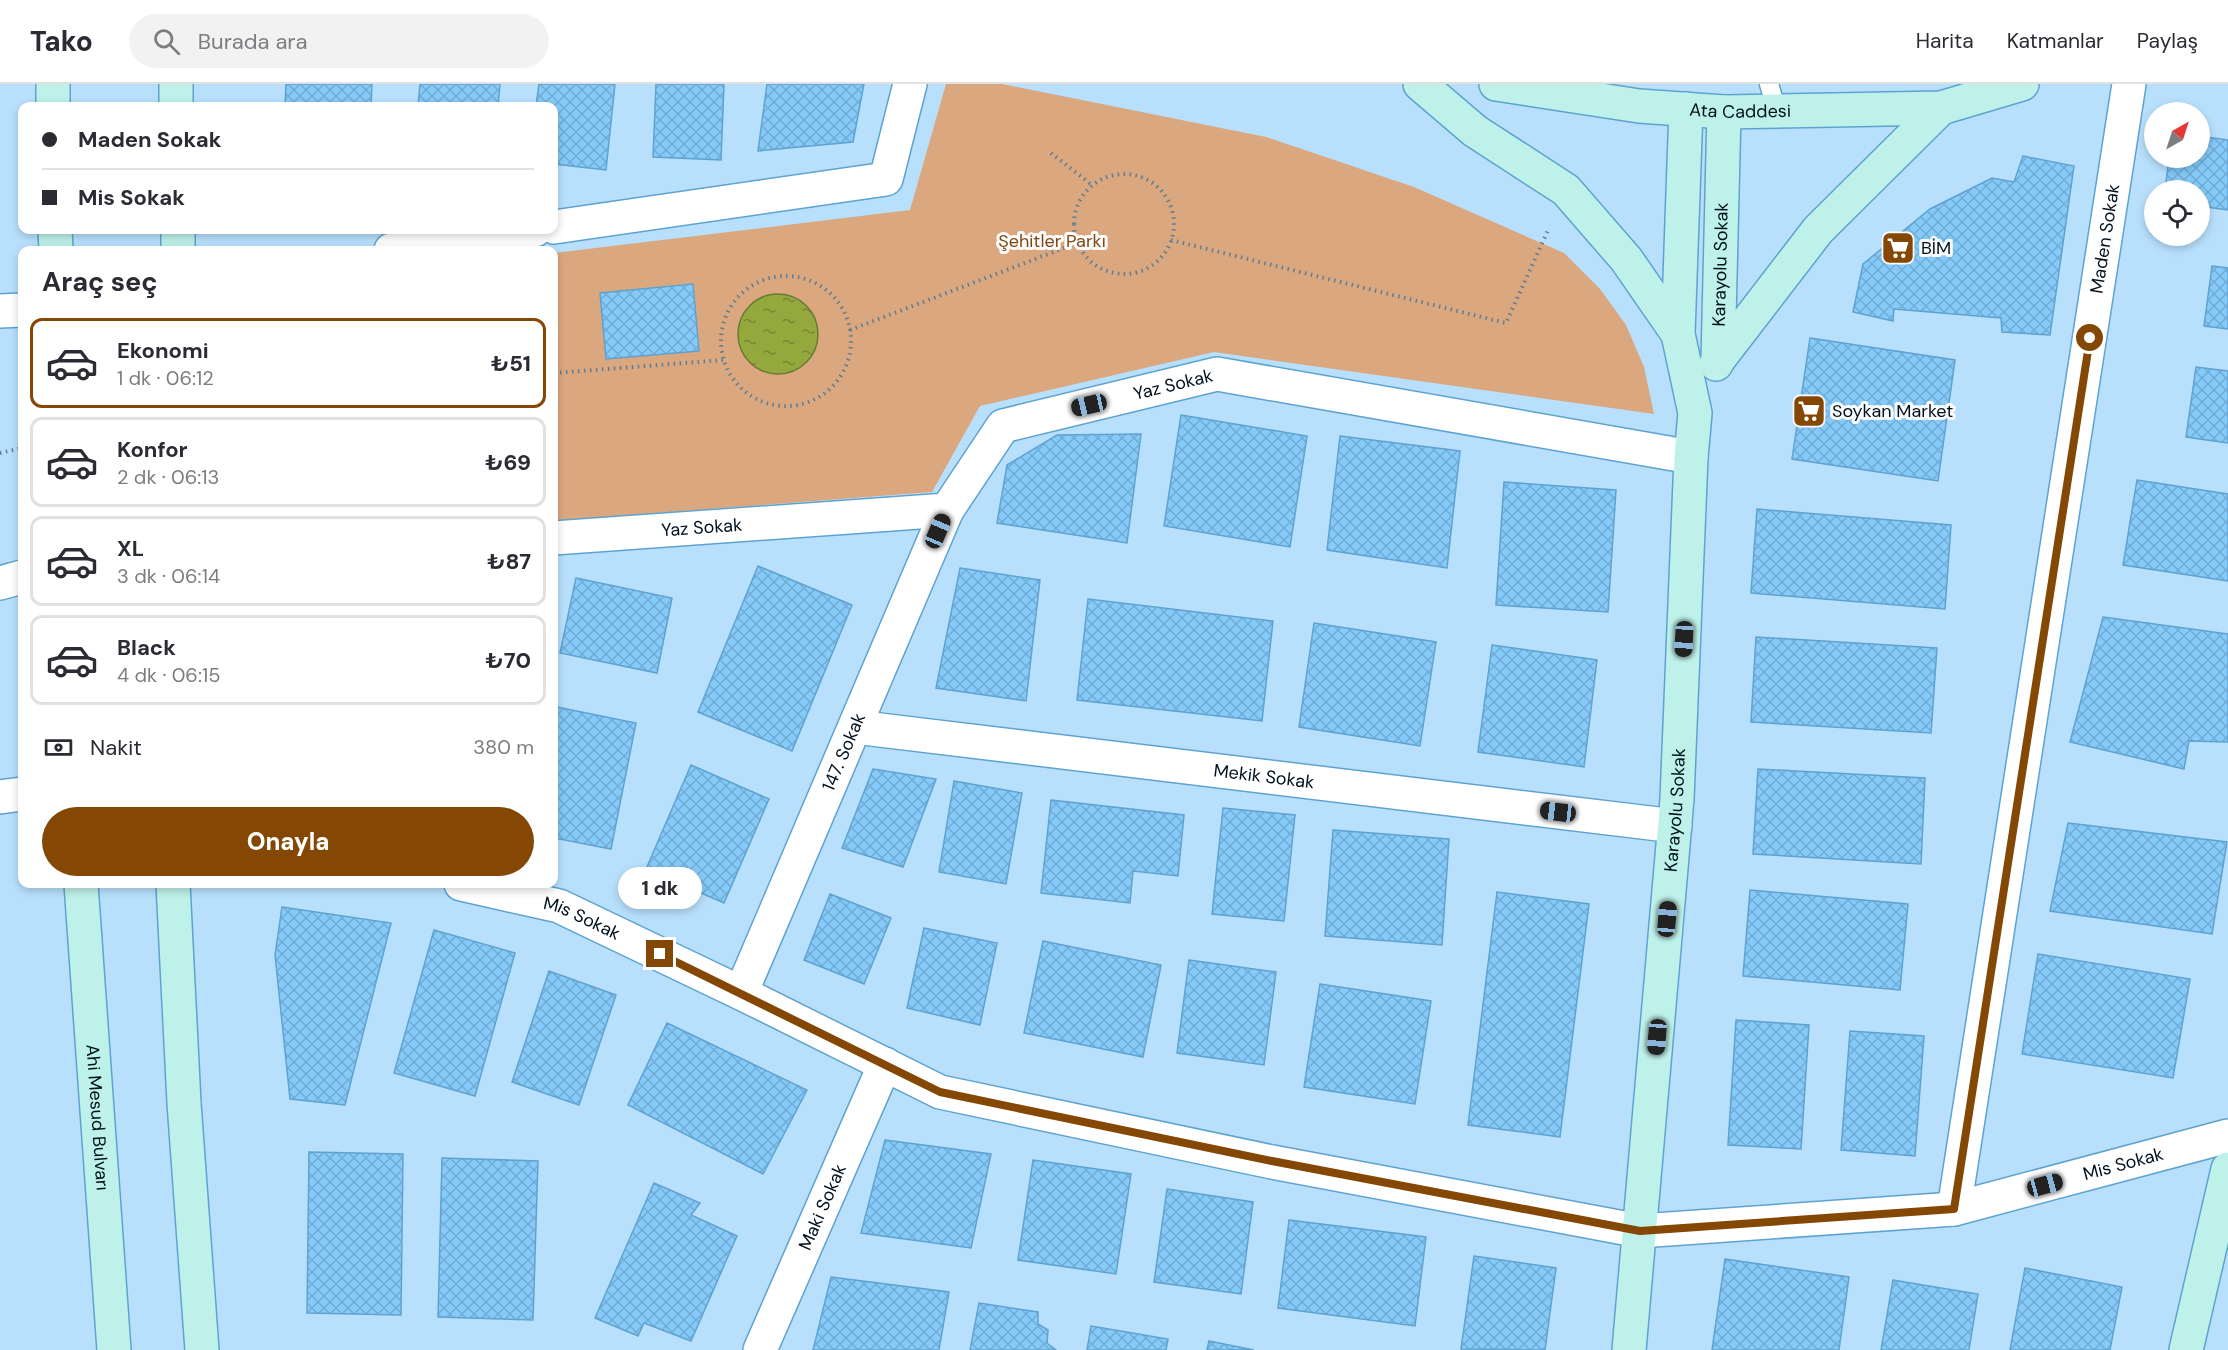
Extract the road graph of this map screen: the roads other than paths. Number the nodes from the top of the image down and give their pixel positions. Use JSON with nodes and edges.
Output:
{"nodes":[{"id":1,"x":53,"y":84,"type":"edge"},
{"id":2,"x":176,"y":84,"type":"edge"},
{"id":3,"x":910,"y":84,"type":"edge"},
{"id":4,"x":1420,"y":84,"type":"edge"},
{"id":5,"x":1496,"y":84,"type":"edge"},
{"id":6,"x":2022,"y":84,"type":"edge"},
{"id":7,"x":2130,"y":84,"type":"edge"},
{"id":8,"x":1773,"y":97,"type":"edge"},
{"id":9,"x":53,"y":102,"type":"edge"},
{"id":10,"x":176,"y":102,"type":"edge"},
{"id":11,"x":1941,"y":108,"type":"junction"},
{"id":12,"x":1686,"y":109,"type":"junction"},
{"id":13,"x":1724,"y":112,"type":"junction"},
{"id":14,"x":558,"y":226,"type":"edge"},
{"id":15,"x":506,"y":234,"type":"edge"},
{"id":16,"x":420,"y":246,"type":"edge"},
{"id":17,"x":18,"y":310,"type":"edge"},
{"id":18,"x":0,"y":311,"type":"edge"},
{"id":19,"x":1678,"y":334,"type":"junction"},
{"id":20,"x":1718,"y":360,"type":"junction"},
{"id":21,"x":1695,"y":413,"type":"junction"},
{"id":22,"x":1692,"y":457,"type":"junction"},
{"id":23,"x":947,"y":510,"type":"junction"},
{"id":24,"x":558,"y":538,"type":"edge"},
{"id":25,"x":18,"y":578,"type":"edge"},
{"id":26,"x":0,"y":583,"type":"edge"},
{"id":27,"x":855,"y":727,"type":"junction"},
{"id":28,"x":18,"y":795,"type":"edge"},
{"id":29,"x":0,"y":797,"type":"edge"},
{"id":30,"x":1675,"y":826,"type":"junction"},
{"id":31,"x":81,"y":888,"type":"edge"},
{"id":32,"x":173,"y":888,"type":"edge"},
{"id":33,"x":479,"y":888,"type":"edge"},
{"id":34,"x":741,"y":993,"type":"junction"},
{"id":35,"x":885,"y":1064,"type":"junction"},
{"id":36,"x":2228,"y":1136,"type":"edge"},
{"id":37,"x":2228,"y":1169,"type":"edge"},
{"id":38,"x":1954,"y":1209,"type":"junction"},
{"id":39,"x":1640,"y":1231,"type":"junction"},
{"id":40,"x":114,"y":1350,"type":"edge"},
{"id":41,"x":202,"y":1350,"type":"edge"},
{"id":42,"x":759,"y":1350,"type":"edge"},
{"id":43,"x":1629,"y":1350,"type":"edge"},
{"id":44,"x":2186,"y":1350,"type":"edge"}],
"edges":[{"from":1,"to":9,"type":"main road"},
{"from":2,"to":10,"type":"main road"},
{"from":3,"to":14,"type":"street"},
{"from":4,"to":19,"type":"main road"},
{"from":5,"to":12,"type":"main road","name":"Ata Caddesi"},
{"from":6,"to":11,"type":"main road","name":"Ata Caddesi"},
{"from":7,"to":38,"type":"street","name":"Maden Sokak"},
{"from":8,"to":11,"type":"main road","name":"Ata Caddesi"},
{"from":8,"to":13,"type":"main road","name":"Ata Caddesi"},
{"from":11,"to":20,"type":"main road"},
{"from":12,"to":13,"type":"main road","name":"Ata Caddesi"},
{"from":12,"to":19,"type":"main road","name":"Karayolu Sokak"},
{"from":13,"to":20,"type":"main road","name":"Karayolu Sokak"},
{"from":15,"to":16,"type":"street"},
{"from":17,"to":18,"type":"street"},
{"from":19,"to":21,"type":"main road","name":"Karayolu Sokak"},
{"from":20,"to":21,"type":"main road","name":"Karayolu Sokak"},
{"from":21,"to":22,"type":"main road","name":"Karayolu Sokak"},
{"from":22,"to":23,"type":"street","name":"Yaz Sokak"},
{"from":22,"to":30,"type":"main road","name":"Karayolu Sokak"},
{"from":23,"to":24,"type":"street","name":"Yaz Sokak"},
{"from":23,"to":27,"type":"street","name":"147. Sokak"},
{"from":25,"to":26,"type":"street"},
{"from":27,"to":30,"type":"street","name":"Mekik Sokak"},
{"from":27,"to":34,"type":"street","name":"147. Sokak"},
{"from":28,"to":29,"type":"street"},
{"from":30,"to":39,"type":"main road","name":"Karayolu Sokak"},
{"from":31,"to":40,"type":"main road","name":"Ahi Mesud Bulvarı"},
{"from":32,"to":41,"type":"main road"},
{"from":33,"to":34,"type":"street","name":"Mis Sokak"},
{"from":34,"to":35,"type":"street","name":"Mis Sokak"},
{"from":35,"to":39,"type":"street","name":"Mis Sokak"},
{"from":35,"to":42,"type":"street","name":"Maki Sokak"},
{"from":36,"to":38,"type":"street","name":"Mis Sokak"},
{"from":37,"to":44,"type":"main road"},
{"from":38,"to":39,"type":"street","name":"Mis Sokak"},
{"from":39,"to":43,"type":"main road","name":"Karayolu Sokak"}]}
